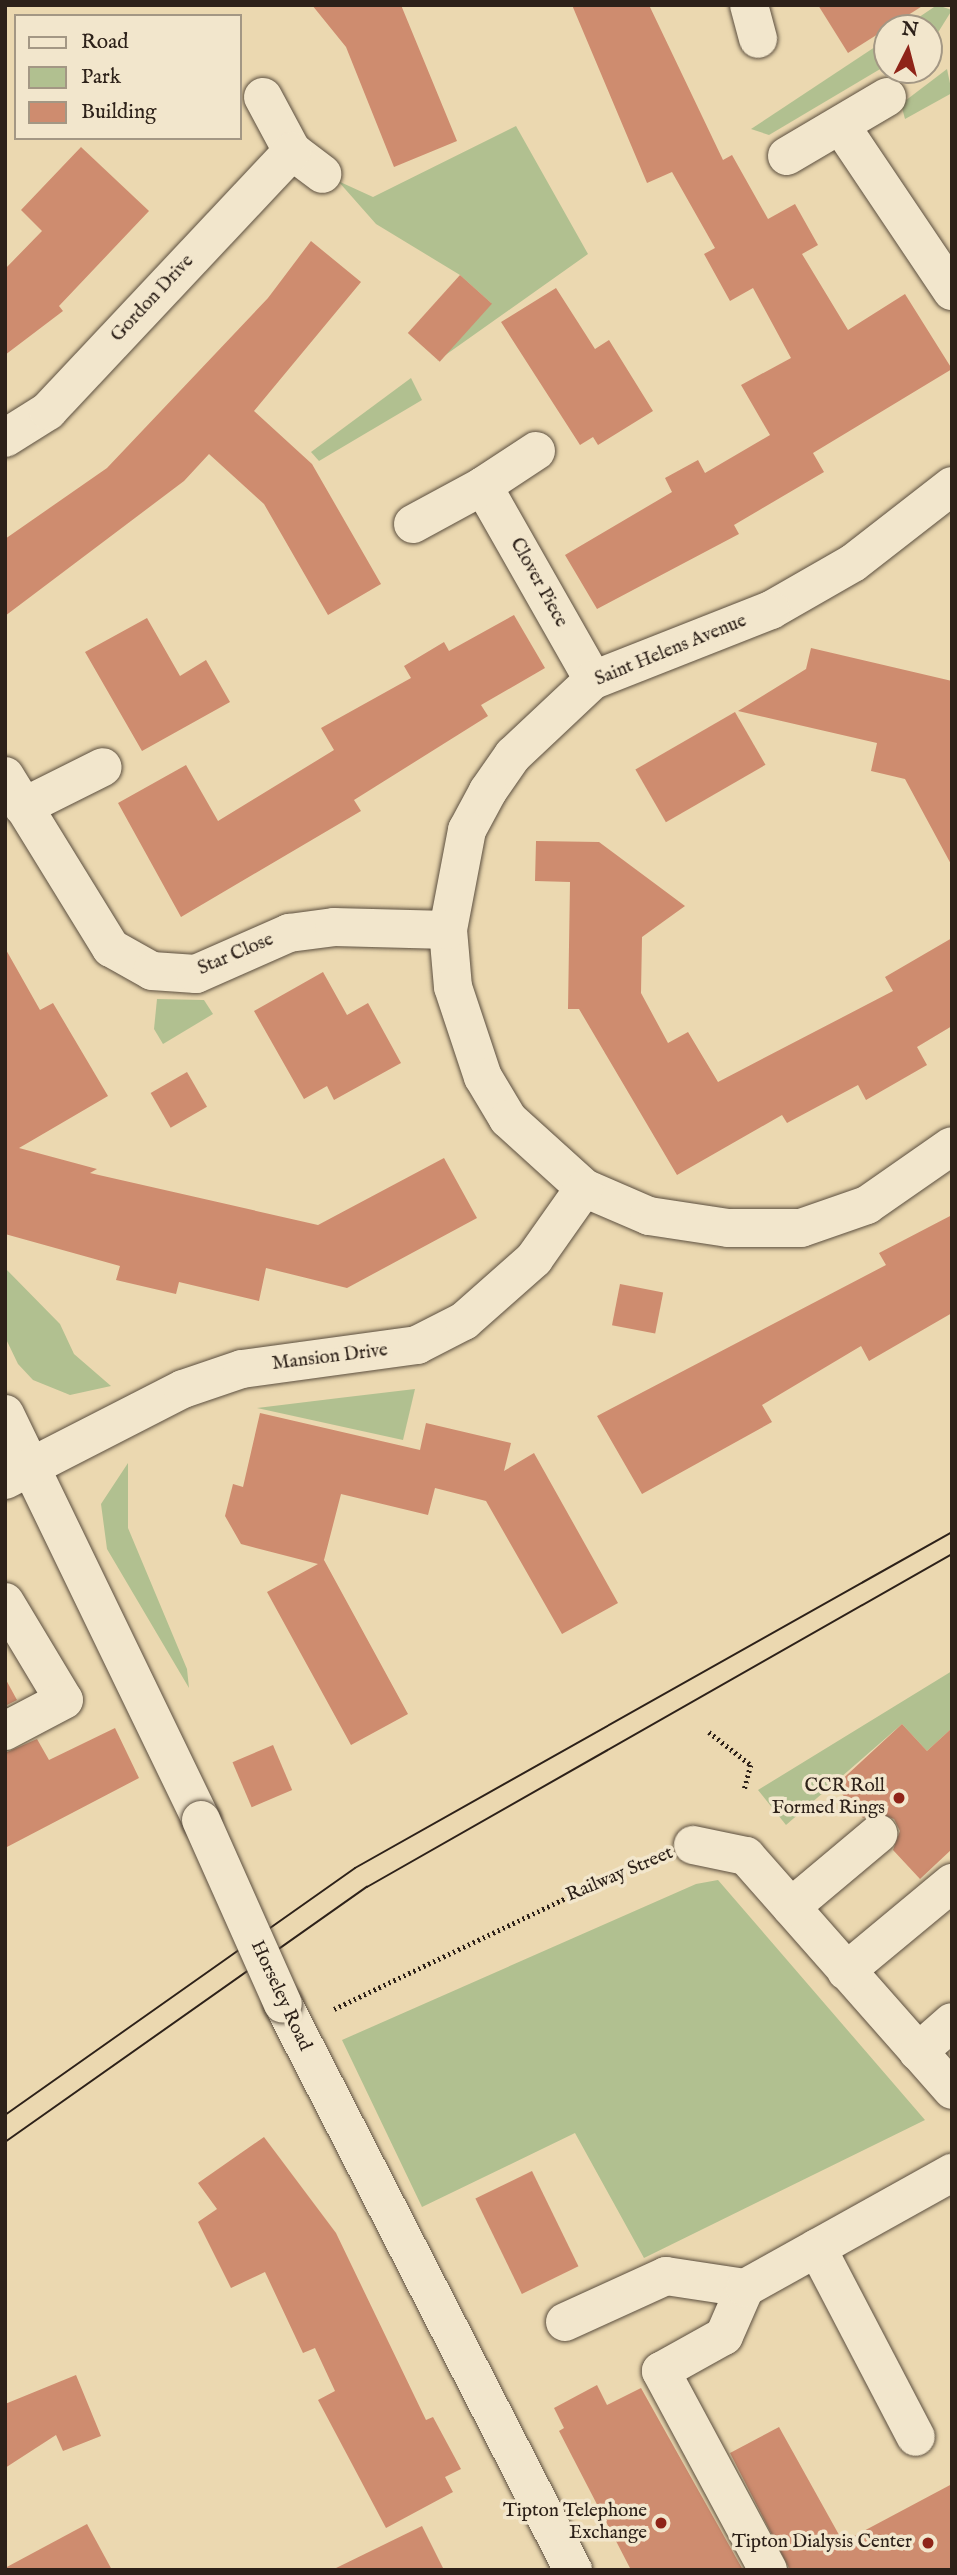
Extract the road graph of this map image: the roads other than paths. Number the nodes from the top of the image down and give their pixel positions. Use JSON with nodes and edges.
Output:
{"nodes":[{"id":1,"x":263,"y":97,"type":"dead end"},
{"id":2,"x":887,"y":97,"type":"dead end"},
{"id":3,"x":841,"y":126,"type":"junction"},
{"id":4,"x":292,"y":151,"type":"junction"},
{"id":5,"x":787,"y":156,"type":"dead end"},
{"id":6,"x":322,"y":174,"type":"dead end"},
{"id":7,"x":952,"y":291,"type":"edge"},
{"id":8,"x":5,"y":438,"type":"edge"},
{"id":9,"x":536,"y":451,"type":"dead end"},
{"id":10,"x":483,"y":486,"type":"junction"},
{"id":11,"x":952,"y":486,"type":"edge"},
{"id":12,"x":413,"y":524,"type":"dead end"},
{"id":13,"x":593,"y":680,"type":"junction"},
{"id":14,"x":103,"y":767,"type":"dead end"},
{"id":15,"x":14,"y":791,"type":"edge"},
{"id":16,"x":449,"y":930,"type":"junction"},
{"id":17,"x":952,"y":1146,"type":"edge"},
{"id":18,"x":584,"y":1188,"type":"junction"},
{"id":19,"x":5,"y":1414,"type":"edge"},
{"id":20,"x":18,"y":1474,"type":"edge"},
{"id":21,"x":5,"y":1602,"type":"edge"},
{"id":22,"x":5,"y":1731,"type":"edge"},
{"id":23,"x":878,"y":1834,"type":"dead end"},
{"id":24,"x":692,"y":1845,"type":"road end"},
{"id":25,"x":952,"y":1883,"type":"edge"},
{"id":26,"x":791,"y":1907,"type":"junction"},
{"id":27,"x":846,"y":1971,"type":"junction"},
{"id":28,"x":952,"y":2022,"type":"edge"},
{"id":29,"x":918,"y":2052,"type":"junction"},
{"id":30,"x":952,"y":2090,"type":"edge"},
{"id":31,"x":952,"y":2173,"type":"edge"},
{"id":32,"x":817,"y":2248,"type":"junction"},
{"id":33,"x":746,"y":2288,"type":"junction"},
{"id":34,"x":565,"y":2322,"type":"dead end"},
{"id":35,"x":916,"y":2437,"type":"dead end"},
{"id":36,"x":573,"y":2570,"type":"edge"},
{"id":37,"x":768,"y":2570,"type":"edge"}],
"edges":[{"from":1,"to":4,"type":"street"},
{"from":2,"to":3,"type":"street"},
{"from":3,"to":5,"type":"street"},
{"from":3,"to":7,"type":"street"},
{"from":4,"to":6,"type":"street"},
{"from":4,"to":8,"type":"street","name":"Gordon Drive"},
{"from":9,"to":10,"type":"street"},
{"from":10,"to":12,"type":"street"},
{"from":10,"to":13,"type":"street","name":"Clover Piece"},
{"from":11,"to":13,"type":"street","name":"Saint Helens Avenue"},
{"from":13,"to":16,"type":"street","name":"Saint Helens Avenue"},
{"from":14,"to":15,"type":"street","name":"Star Close"},
{"from":15,"to":16,"type":"street","name":"Star Close"},
{"from":16,"to":18,"type":"street","name":"Saint Helens Avenue"},
{"from":17,"to":18,"type":"street","name":"Saint Helens Avenue"},
{"from":18,"to":20,"type":"street","name":"Mansion Drive"},
{"from":19,"to":20,"type":"street","name":"Horseley Road"},
{"from":20,"to":36,"type":"street","name":"Horseley Road","bridge":true},
{"from":21,"to":22,"type":"street"},
{"from":23,"to":26,"type":"street"},
{"from":24,"to":26,"type":"street","name":"Railway Street"},
{"from":25,"to":27,"type":"street"},
{"from":26,"to":27,"type":"street","name":"Railway Street"},
{"from":27,"to":29,"type":"street","name":"Railway Street"},
{"from":28,"to":29,"type":"street"},
{"from":29,"to":30,"type":"street","name":"Railway Street"},
{"from":31,"to":32,"type":"street"},
{"from":32,"to":33,"type":"street"},
{"from":32,"to":35,"type":"street"},
{"from":33,"to":34,"type":"street"},
{"from":33,"to":37,"type":"street"}]}
